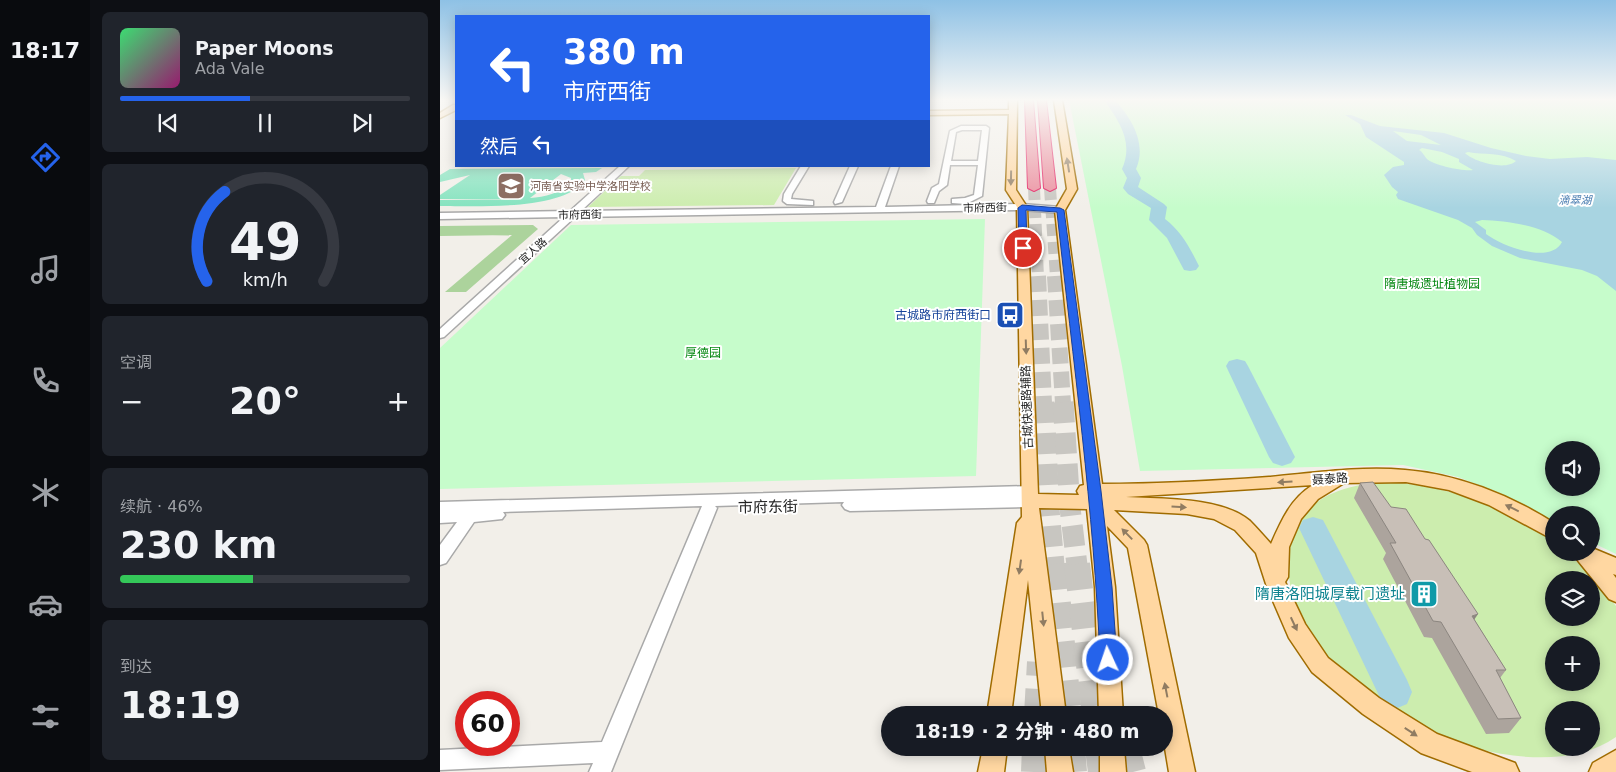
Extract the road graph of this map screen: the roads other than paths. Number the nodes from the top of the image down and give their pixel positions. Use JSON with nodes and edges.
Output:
{"nodes":[{"id":1,"x":952,"y":136,"type":"edge"},
{"id":2,"x":985,"y":136,"type":"edge"},
{"id":3,"x":1012,"y":136,"type":"edge"},
{"id":4,"x":1031,"y":136,"type":"edge"},
{"id":5,"x":1045,"y":136,"type":"edge"},
{"id":6,"x":1064,"y":136,"type":"edge"},
{"id":7,"x":947,"y":163,"type":"junction"},
{"id":8,"x":982,"y":163,"type":"junction"},
{"id":9,"x":619,"y":167,"type":"edge"},
{"id":10,"x":624,"y":167,"type":"edge"},
{"id":11,"x":804,"y":167,"type":"edge"},
{"id":12,"x":854,"y":167,"type":"edge"},
{"id":13,"x":895,"y":167,"type":"edge"},
{"id":14,"x":1034,"y":188,"type":"tunnel mouth"},
{"id":15,"x":1050,"y":188,"type":"tunnel mouth"},
{"id":16,"x":931,"y":201,"type":"junction"},
{"id":17,"x":838,"y":202,"type":"junction"},
{"id":18,"x":880,"y":206,"type":"junction"},
{"id":19,"x":1022,"y":209,"type":"junction"},
{"id":20,"x":1060,"y":210,"type":"junction"},
{"id":21,"x":440,"y":216,"type":"edge"},
{"id":22,"x":566,"y":217,"type":"junction"},
{"id":23,"x":440,"y":220,"type":"edge"},
{"id":24,"x":440,"y":328,"type":"edge"},
{"id":25,"x":440,"y":335,"type":"edge"},
{"id":26,"x":1341,"y":478,"type":"junction"},
{"id":27,"x":1030,"y":496,"type":"junction"},
{"id":28,"x":1095,"y":496,"type":"junction"},
{"id":29,"x":440,"y":508,"type":"edge"},
{"id":30,"x":709,"y":508,"type":"junction"},
{"id":31,"x":470,"y":516,"type":"junction"},
{"id":32,"x":440,"y":517,"type":"edge"},
{"id":33,"x":1545,"y":526,"type":"edge"},
{"id":34,"x":440,"y":558,"type":"edge"},
{"id":35,"x":1600,"y":560,"type":"edge"},
{"id":36,"x":1589,"y":561,"type":"edge"},
{"id":37,"x":1616,"y":567,"type":"edge"},
{"id":38,"x":1277,"y":587,"type":"junction"},
{"id":39,"x":1616,"y":594,"type":"edge"},
{"id":40,"x":1000,"y":706,"type":"edge"},
{"id":41,"x":1053,"y":706,"type":"edge"},
{"id":42,"x":1111,"y":706,"type":"edge"},
{"id":43,"x":608,"y":752,"type":"junction"},
{"id":44,"x":993,"y":756,"type":"edge"},
{"id":45,"x":1058,"y":756,"type":"edge"},
{"id":46,"x":1113,"y":756,"type":"edge"},
{"id":47,"x":440,"y":760,"type":"edge"},
{"id":48,"x":1616,"y":763,"type":"edge"},
{"id":49,"x":600,"y":772,"type":"edge"},
{"id":50,"x":991,"y":772,"type":"edge"},
{"id":51,"x":1060,"y":772,"type":"edge"},
{"id":52,"x":1114,"y":772,"type":"edge"},
{"id":53,"x":1182,"y":772,"type":"edge"},
{"id":54,"x":1506,"y":772,"type":"edge"},
{"id":55,"x":1602,"y":772,"type":"edge"}],
"edges":[{"from":1,"to":7,"type":"street"},
{"from":2,"to":8,"type":"street"},
{"from":3,"to":19,"type":"main road","name":"古城快速路辅路","one_way":true},
{"from":4,"to":14,"type":"highway"},
{"from":5,"to":15,"type":"highway"},
{"from":20,"to":6,"type":"main road","one_way":true},
{"from":7,"to":8,"type":"street"},
{"from":7,"to":16,"type":"street"},
{"from":8,"to":16,"type":"street"},
{"from":9,"to":22,"type":"street","name":"宜人路"},
{"from":10,"to":22,"type":"street","name":"宜人路"},
{"from":11,"to":17,"type":"street"},
{"from":12,"to":17,"type":"street"},
{"from":13,"to":18,"type":"street"},
{"from":16,"to":18,"type":"street"},
{"from":17,"to":18,"type":"street"},
{"from":18,"to":19,"type":"street","name":"市府西街"},
{"from":18,"to":22,"type":"street","name":"市府西街"},
{"from":19,"to":20,"type":"street","name":"市府西街"},
{"from":19,"to":22,"type":"street","name":"市府西街"},
{"from":19,"to":27,"type":"main road","name":"古城快速路辅路","one_way":true},
{"from":20,"to":28,"type":"main road"},
{"from":21,"to":22,"type":"street","name":"市府西街"},
{"from":22,"to":23,"type":"street","name":"市府西街"},
{"from":22,"to":24,"type":"street","name":"宜人路"},
{"from":22,"to":25,"type":"street","name":"宜人路"},
{"from":26,"to":28,"type":"main road","name":"聂泰路","one_way":true},
{"from":33,"to":26,"type":"main road","name":"聂泰路","one_way":true},
{"from":26,"to":38,"type":"main road"},
{"from":27,"to":28,"type":"main road","name":"市府东街"},
{"from":27,"to":29,"type":"street","name":"市府东街"},
{"from":27,"to":30,"type":"street","name":"市府东街"},
{"from":27,"to":40,"type":"main road","one_way":true},
{"from":27,"to":41,"type":"main road","name":"古城快速路辅路","one_way":true},
{"from":28,"to":38,"type":"main road","one_way":true},
{"from":28,"to":42,"type":"main road"},
{"from":53,"to":28,"type":"main road","one_way":true},
{"from":30,"to":31,"type":"street","name":"市府东街"},
{"from":30,"to":43,"type":"street"},
{"from":31,"to":32,"type":"street","name":"市府东街"},
{"from":31,"to":34,"type":"street"},
{"from":35,"to":37,"type":"main road"},
{"from":36,"to":39,"type":"main road"},
{"from":38,"to":54,"type":"main road","one_way":true},
{"from":43,"to":47,"type":"street"},
{"from":43,"to":49,"type":"street"},
{"from":44,"to":50,"type":"main road"},
{"from":45,"to":51,"type":"main road"},
{"from":46,"to":52,"type":"main road"},
{"from":48,"to":55,"type":"main road"}]}
